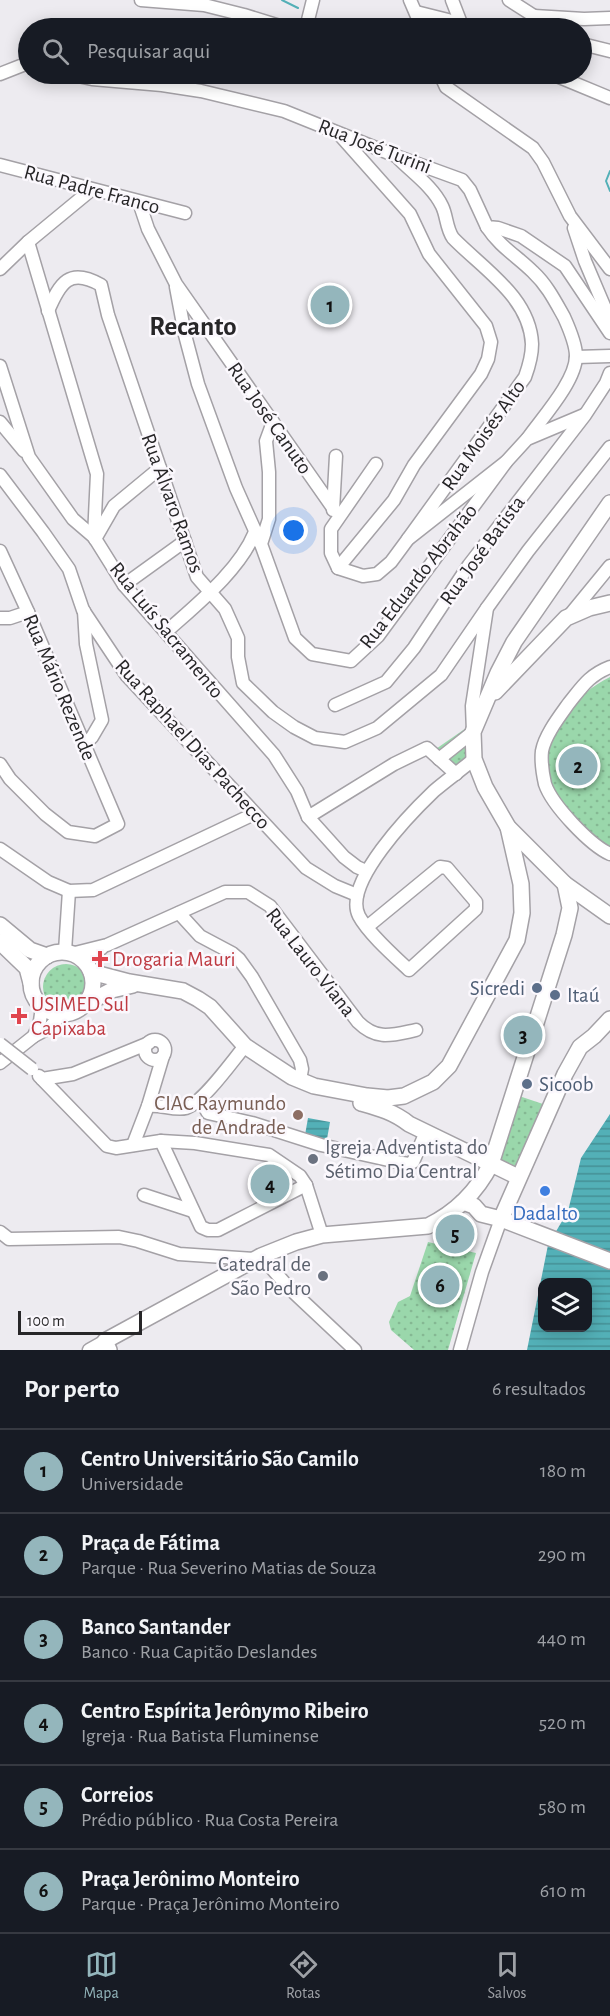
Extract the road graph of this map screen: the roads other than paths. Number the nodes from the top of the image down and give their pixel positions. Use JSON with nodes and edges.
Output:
{"nodes":[{"id":1,"x":141,"y":0,"type":"edge"},
{"id":2,"x":313,"y":0,"type":"edge"},
{"id":3,"x":410,"y":0,"type":"edge"},
{"id":4,"x":452,"y":0,"type":"edge"},
{"id":5,"x":508,"y":0,"type":"edge"},
{"id":6,"x":416,"y":12,"type":"junction"},
{"id":7,"x":534,"y":16,"type":"junction"},
{"id":8,"x":254,"y":18,"type":"edge"},
{"id":9,"x":308,"y":18,"type":"edge"},
{"id":10,"x":418,"y":18,"type":"edge"},
{"id":11,"x":440,"y":18,"type":"edge"},
{"id":12,"x":461,"y":18,"type":"edge"},
{"id":13,"x":536,"y":18,"type":"edge"},
{"id":14,"x":567,"y":18,"type":"edge"},
{"id":15,"x":610,"y":18,"type":"edge"},
{"id":16,"x":592,"y":19,"type":"edge"},
{"id":17,"x":592,"y":46,"type":"edge"},
{"id":18,"x":610,"y":51,"type":"edge"},
{"id":19,"x":18,"y":67,"type":"edge"},
{"id":20,"x":0,"y":74,"type":"edge"},
{"id":21,"x":150,"y":84,"type":"edge"},
{"id":22,"x":442,"y":84,"type":"edge"},
{"id":23,"x":445,"y":84,"type":"edge"},
{"id":24,"x":576,"y":84,"type":"edge"},
{"id":25,"x":446,"y":87,"type":"junction"},
{"id":26,"x":610,"y":98,"type":"edge"},
{"id":27,"x":336,"y":131,"type":"junction"},
{"id":28,"x":396,"y":156,"type":"junction"},
{"id":29,"x":6,"y":166,"type":"edge"},
{"id":30,"x":0,"y":178,"type":"edge"},
{"id":31,"x":91,"y":190,"type":"junction"},
{"id":32,"x":139,"y":202,"type":"junction"},
{"id":33,"x":185,"y":213,"type":"dead end"},
{"id":34,"x":570,"y":216,"type":"junction"},
{"id":35,"x":488,"y":228,"type":"junction"},
{"id":36,"x":28,"y":242,"type":"junction"},
{"id":37,"x":0,"y":269,"type":"edge"},
{"id":38,"x":610,"y":269,"type":"edge"},
{"id":39,"x":176,"y":284,"type":"junction"},
{"id":40,"x":48,"y":311,"type":"junction"},
{"id":41,"x":610,"y":320,"type":"edge"},
{"id":42,"x":610,"y":333,"type":"edge"},
{"id":43,"x":610,"y":356,"type":"edge"},
{"id":44,"x":576,"y":357,"type":"junction"},
{"id":45,"x":0,"y":366,"type":"edge"},
{"id":46,"x":610,"y":373,"type":"edge"},
{"id":47,"x":585,"y":415,"type":"junction"},
{"id":48,"x":0,"y":422,"type":"edge"},
{"id":49,"x":273,"y":423,"type":"junction"},
{"id":50,"x":527,"y":439,"type":"junction"},
{"id":51,"x":610,"y":447,"type":"edge"},
{"id":52,"x":336,"y":456,"type":"dead end"},
{"id":53,"x":29,"y":457,"type":"junction"},
{"id":54,"x":506,"y":462,"type":"junction"},
{"id":55,"x":376,"y":464,"type":"dead end"},
{"id":56,"x":160,"y":468,"type":"junction"},
{"id":57,"x":0,"y":475,"type":"edge"},
{"id":58,"x":609,"y":503,"type":"edge"},
{"id":59,"x":333,"y":508,"type":"junction"},
{"id":60,"x":331,"y":529,"type":"junction"},
{"id":61,"x":255,"y":533,"type":"junction"},
{"id":62,"x":94,"y":538,"type":"junction"},
{"id":63,"x":408,"y":539,"type":"junction"},
{"id":64,"x":185,"y":541,"type":"junction"},
{"id":65,"x":0,"y":551,"type":"edge"},
{"id":66,"x":610,"y":566,"type":"edge"},
{"id":67,"x":338,"y":568,"type":"junction"},
{"id":68,"x":124,"y":585,"type":"junction"},
{"id":69,"x":211,"y":591,"type":"junction"},
{"id":70,"x":610,"y":603,"type":"edge"},
{"id":71,"x":488,"y":608,"type":"junction"},
{"id":72,"x":83,"y":610,"type":"junction"},
{"id":73,"x":28,"y":612,"type":"junction"},
{"id":74,"x":0,"y":618,"type":"edge"},
{"id":75,"x":567,"y":618,"type":"junction"},
{"id":76,"x":166,"y":632,"type":"junction"},
{"id":77,"x":610,"y":667,"type":"edge"},
{"id":78,"x":485,"y":703,"type":"junction"},
{"id":79,"x":335,"y":705,"type":"dead end"},
{"id":80,"x":473,"y":732,"type":"junction"},
{"id":81,"x":85,"y":744,"type":"junction"},
{"id":82,"x":439,"y":759,"type":"junction"},
{"id":83,"x":474,"y":759,"type":"junction"},
{"id":84,"x":0,"y":764,"type":"edge"},
{"id":85,"x":456,"y":774,"type":"junction"},
{"id":86,"x":254,"y":814,"type":"junction"},
{"id":87,"x":309,"y":818,"type":"junction"},
{"id":88,"x":508,"y":827,"type":"junction"},
{"id":89,"x":0,"y":849,"type":"edge"},
{"id":90,"x":610,"y":854,"type":"edge"},
{"id":91,"x":366,"y":871,"type":"junction"},
{"id":92,"x":565,"y":884,"type":"junction"},
{"id":93,"x":69,"y":891,"type":"junction"},
{"id":94,"x":357,"y":895,"type":"junction"},
{"id":95,"x":179,"y":913,"type":"junction"},
{"id":96,"x":610,"y":916,"type":"edge"},
{"id":97,"x":0,"y":925,"type":"edge"},
{"id":98,"x":367,"y":927,"type":"junction"},
{"id":99,"x":0,"y":942,"type":"edge"},
{"id":100,"x":107,"y":945,"type":"junction"},
{"id":101,"x":68,"y":952,"type":"junction"},
{"id":102,"x":47,"y":956,"type":"junction"},
{"id":103,"x":88,"y":968,"type":"junction"},
{"id":104,"x":31,"y":983,"type":"junction"},
{"id":105,"x":142,"y":984,"type":"junction"},
{"id":106,"x":84,"y":1005,"type":"junction"},
{"id":107,"x":42,"y":1007,"type":"junction"},
{"id":108,"x":61,"y":1015,"type":"junction"},
{"id":109,"x":610,"y":1019,"type":"edge"},
{"id":110,"x":416,"y":1030,"type":"dead end"},
{"id":111,"x":34,"y":1036,"type":"junction"},
{"id":112,"x":0,"y":1044,"type":"edge"},
{"id":113,"x":245,"y":1046,"type":"junction"},
{"id":114,"x":1,"y":1062,"type":"edge"},
{"id":115,"x":42,"y":1079,"type":"junction"},
{"id":116,"x":304,"y":1082,"type":"junction"},
{"id":117,"x":200,"y":1100,"type":"junction"},
{"id":118,"x":148,"y":1106,"type":"junction"},
{"id":119,"x":426,"y":1132,"type":"junction"},
{"id":120,"x":161,"y":1141,"type":"junction"},
{"id":121,"x":133,"y":1145,"type":"junction"},
{"id":122,"x":491,"y":1164,"type":"junction"},
{"id":123,"x":519,"y":1177,"type":"junction"},
{"id":124,"x":306,"y":1185,"type":"junction"},
{"id":125,"x":144,"y":1195,"type":"dead end"},
{"id":126,"x":463,"y":1202,"type":"junction"},
{"id":127,"x":193,"y":1211,"type":"junction"},
{"id":128,"x":481,"y":1214,"type":"junction"},
{"id":129,"x":501,"y":1220,"type":"junction"},
{"id":130,"x":0,"y":1232,"type":"edge"},
{"id":131,"x":322,"y":1235,"type":"junction"},
{"id":132,"x":491,"y":1242,"type":"junction"},
{"id":133,"x":258,"y":1258,"type":"junction"},
{"id":134,"x":610,"y":1261,"type":"edge"},
{"id":135,"x":107,"y":1346,"type":"edge"},
{"id":136,"x":89,"y":1350,"type":"edge"},
{"id":137,"x":355,"y":1350,"type":"edge"},
{"id":138,"x":460,"y":1350,"type":"edge"}],
"edges":[{"from":1,"to":8,"type":"street"},
{"from":2,"to":9,"type":"street"},
{"from":3,"to":6,"type":"street"},
{"from":4,"to":12,"type":"street"},
{"from":5,"to":7,"type":"street"},
{"from":6,"to":10,"type":"street"},
{"from":6,"to":11,"type":"street"},
{"from":7,"to":13,"type":"street"},
{"from":7,"to":14,"type":"street"},
{"from":15,"to":16,"type":"street"},
{"from":17,"to":18,"type":"street"},
{"from":19,"to":20,"type":"street"},
{"from":21,"to":27,"type":"street","name":"Rua José Turini"},
{"from":22,"to":25,"type":"street"},
{"from":23,"to":25,"type":"street"},
{"from":24,"to":26,"type":"street"},
{"from":25,"to":34,"type":"street"},
{"from":27,"to":28,"type":"street","name":"Rua José Turini"},
{"from":27,"to":67,"type":"street"},
{"from":28,"to":35,"type":"street","name":"Rua José Turini"},
{"from":28,"to":63,"type":"street","name":"Rua Moisés Alto"},
{"from":29,"to":30,"type":"street"},
{"from":29,"to":31,"type":"street","name":"Rua Padre Franco"},
{"from":31,"to":32,"type":"street","name":"Rua Padre Franco"},
{"from":31,"to":36,"type":"street"},
{"from":32,"to":33,"type":"street","name":"Rua Padre Franco"},
{"from":32,"to":39,"type":"street","name":"Rua José Canuto"},
{"from":34,"to":38,"type":"street"},
{"from":34,"to":41,"type":"street"},
{"from":35,"to":42,"type":"street"},
{"from":35,"to":44,"type":"street","name":"Rua José Turini"},
{"from":36,"to":37,"type":"street"},
{"from":36,"to":40,"type":"street"},
{"from":39,"to":49,"type":"street","name":"Rua José Canuto"},
{"from":39,"to":61,"type":"street"},
{"from":40,"to":56,"type":"street","name":"Rua Álvaro Ramos"},
{"from":40,"to":62,"type":"street"},
{"from":43,"to":44,"type":"street"},
{"from":44,"to":50,"type":"street"},
{"from":45,"to":53,"type":"street"},
{"from":46,"to":47,"type":"street","name":"Rua José Batista"},
{"from":47,"to":50,"type":"street"},
{"from":47,"to":79,"type":"street","name":"Rua José Batista"},
{"from":48,"to":53,"type":"street"},
{"from":49,"to":59,"type":"street","name":"Rua José Canuto"},
{"from":49,"to":61,"type":"street"},
{"from":50,"to":54,"type":"street"},
{"from":51,"to":71,"type":"street","name":"Rua Álvaro Ramos"},
{"from":52,"to":59,"type":"street"},
{"from":53,"to":62,"type":"street","name":"Rua Luís Sacramento"},
{"from":54,"to":61,"type":"street","name":"Rua Eduardo Abrahão"},
{"from":54,"to":63,"type":"street"},
{"from":55,"to":60,"type":"street"},
{"from":56,"to":62,"type":"street"},
{"from":56,"to":64,"type":"street","name":"Rua Álvaro Ramos"},
{"from":57,"to":72,"type":"street","name":"Rua Raphael Dias Pachecco"},
{"from":58,"to":78,"type":"main road"},
{"from":59,"to":60,"type":"street"},
{"from":60,"to":67,"type":"street"},
{"from":61,"to":69,"type":"street"},
{"from":62,"to":68,"type":"street","name":"Rua Luís Sacramento"},
{"from":63,"to":67,"type":"street"},
{"from":64,"to":68,"type":"street"},
{"from":64,"to":69,"type":"street","name":"Rua Álvaro Ramos"},
{"from":65,"to":73,"type":"street","name":"Rua Mário Rezende"},
{"from":66,"to":75,"type":"street"},
{"from":68,"to":76,"type":"street","name":"Rua Luís Sacramento"},
{"from":69,"to":71,"type":"street","name":"Rua Álvaro Ramos"},
{"from":69,"to":76,"type":"street"},
{"from":70,"to":75,"type":"main road"},
{"from":71,"to":80,"type":"street"},
{"from":72,"to":81,"type":"street"},
{"from":72,"to":86,"type":"street","name":"Rua Raphael Dias Pachecco"},
{"from":73,"to":74,"type":"street"},
{"from":73,"to":81,"type":"street","name":"Rua Mário Rezende"},
{"from":75,"to":78,"type":"main road"},
{"from":76,"to":87,"type":"street","name":"Rua Luís Sacramento"},
{"from":77,"to":90,"type":"street"},
{"from":78,"to":80,"type":"main road"},
{"from":80,"to":82,"type":"street"},
{"from":80,"to":83,"type":"main road"},
{"from":81,"to":84,"type":"street","name":"Rua Mário Rezende"},
{"from":82,"to":85,"type":"street"},
{"from":82,"to":87,"type":"street"},
{"from":83,"to":85,"type":"street"},
{"from":83,"to":88,"type":"main road"},
{"from":85,"to":91,"type":"street"},
{"from":86,"to":93,"type":"street"},
{"from":86,"to":94,"type":"street","name":"Rua Raphael Dias Pachecco"},
{"from":87,"to":91,"type":"street","name":"Rua Luís Sacramento"},
{"from":88,"to":92,"type":"main road"},
{"from":88,"to":116,"type":"main road"},
{"from":89,"to":93,"type":"street"},
{"from":91,"to":94,"type":"street"},
{"from":92,"to":96,"type":"main road"},
{"from":92,"to":122,"type":"main road"},
{"from":93,"to":101,"type":"street"},
{"from":94,"to":98,"type":"street"},
{"from":95,"to":100,"type":"street","name":"Rua Lauro Viana"},
{"from":95,"to":110,"type":"street","name":"Rua Lauro Viana"},
{"from":95,"to":116,"type":"street"},
{"from":97,"to":102,"type":"main road"},
{"from":98,"to":98,"type":"street"},
{"from":99,"to":104,"type":"main road"},
{"from":100,"to":101,"type":"street","name":"Rua Lauro Viana"},
{"from":100,"to":103,"type":"street","name":"Rua Lauro Viana"},
{"from":101,"to":102,"type":"main road"},
{"from":101,"to":103,"type":"main road"},
{"from":102,"to":104,"type":"main road"},
{"from":103,"to":105,"type":"main road"},
{"from":103,"to":106,"type":"main road"},
{"from":104,"to":107,"type":"main road"},
{"from":105,"to":106,"type":"main road"},
{"from":105,"to":113,"type":"main road"},
{"from":106,"to":108,"type":"main road"},
{"from":107,"to":108,"type":"main road"},
{"from":107,"to":111,"type":"street"},
{"from":108,"to":111,"type":"street"},
{"from":109,"to":123,"type":"main road"},
{"from":111,"to":114,"type":"street"},
{"from":112,"to":115,"type":"street","bridge":true},
{"from":113,"to":116,"type":"main road"},
{"from":113,"to":117,"type":"street"},
{"from":115,"to":118,"type":"street"},
{"from":115,"to":121,"type":"street"},
{"from":116,"to":119,"type":"main road"},
{"from":117,"to":118,"type":"street"},
{"from":117,"to":119,"type":"street"},
{"from":118,"to":121,"type":"street"},
{"from":119,"to":122,"type":"main road"},
{"from":120,"to":121,"type":"street"},
{"from":120,"to":124,"type":"street"},
{"from":120,"to":127,"type":"street"},
{"from":122,"to":123,"type":"main road"},
{"from":122,"to":126,"type":"main road"},
{"from":123,"to":129,"type":"main road"},
{"from":124,"to":127,"type":"street"},
{"from":124,"to":131,"type":"street"},
{"from":125,"to":127,"type":"street"},
{"from":126,"to":128,"type":"main road"},
{"from":126,"to":131,"type":"main road"},
{"from":128,"to":129,"type":"main road"},
{"from":128,"to":132,"type":"street"},
{"from":129,"to":132,"type":"street"},
{"from":129,"to":134,"type":"main road"},
{"from":130,"to":133,"type":"street"},
{"from":131,"to":133,"type":"main road"},
{"from":132,"to":138,"type":"street"},
{"from":133,"to":135,"type":"main road"},
{"from":133,"to":137,"type":"street"},
{"from":135,"to":136,"type":"street"}]}
